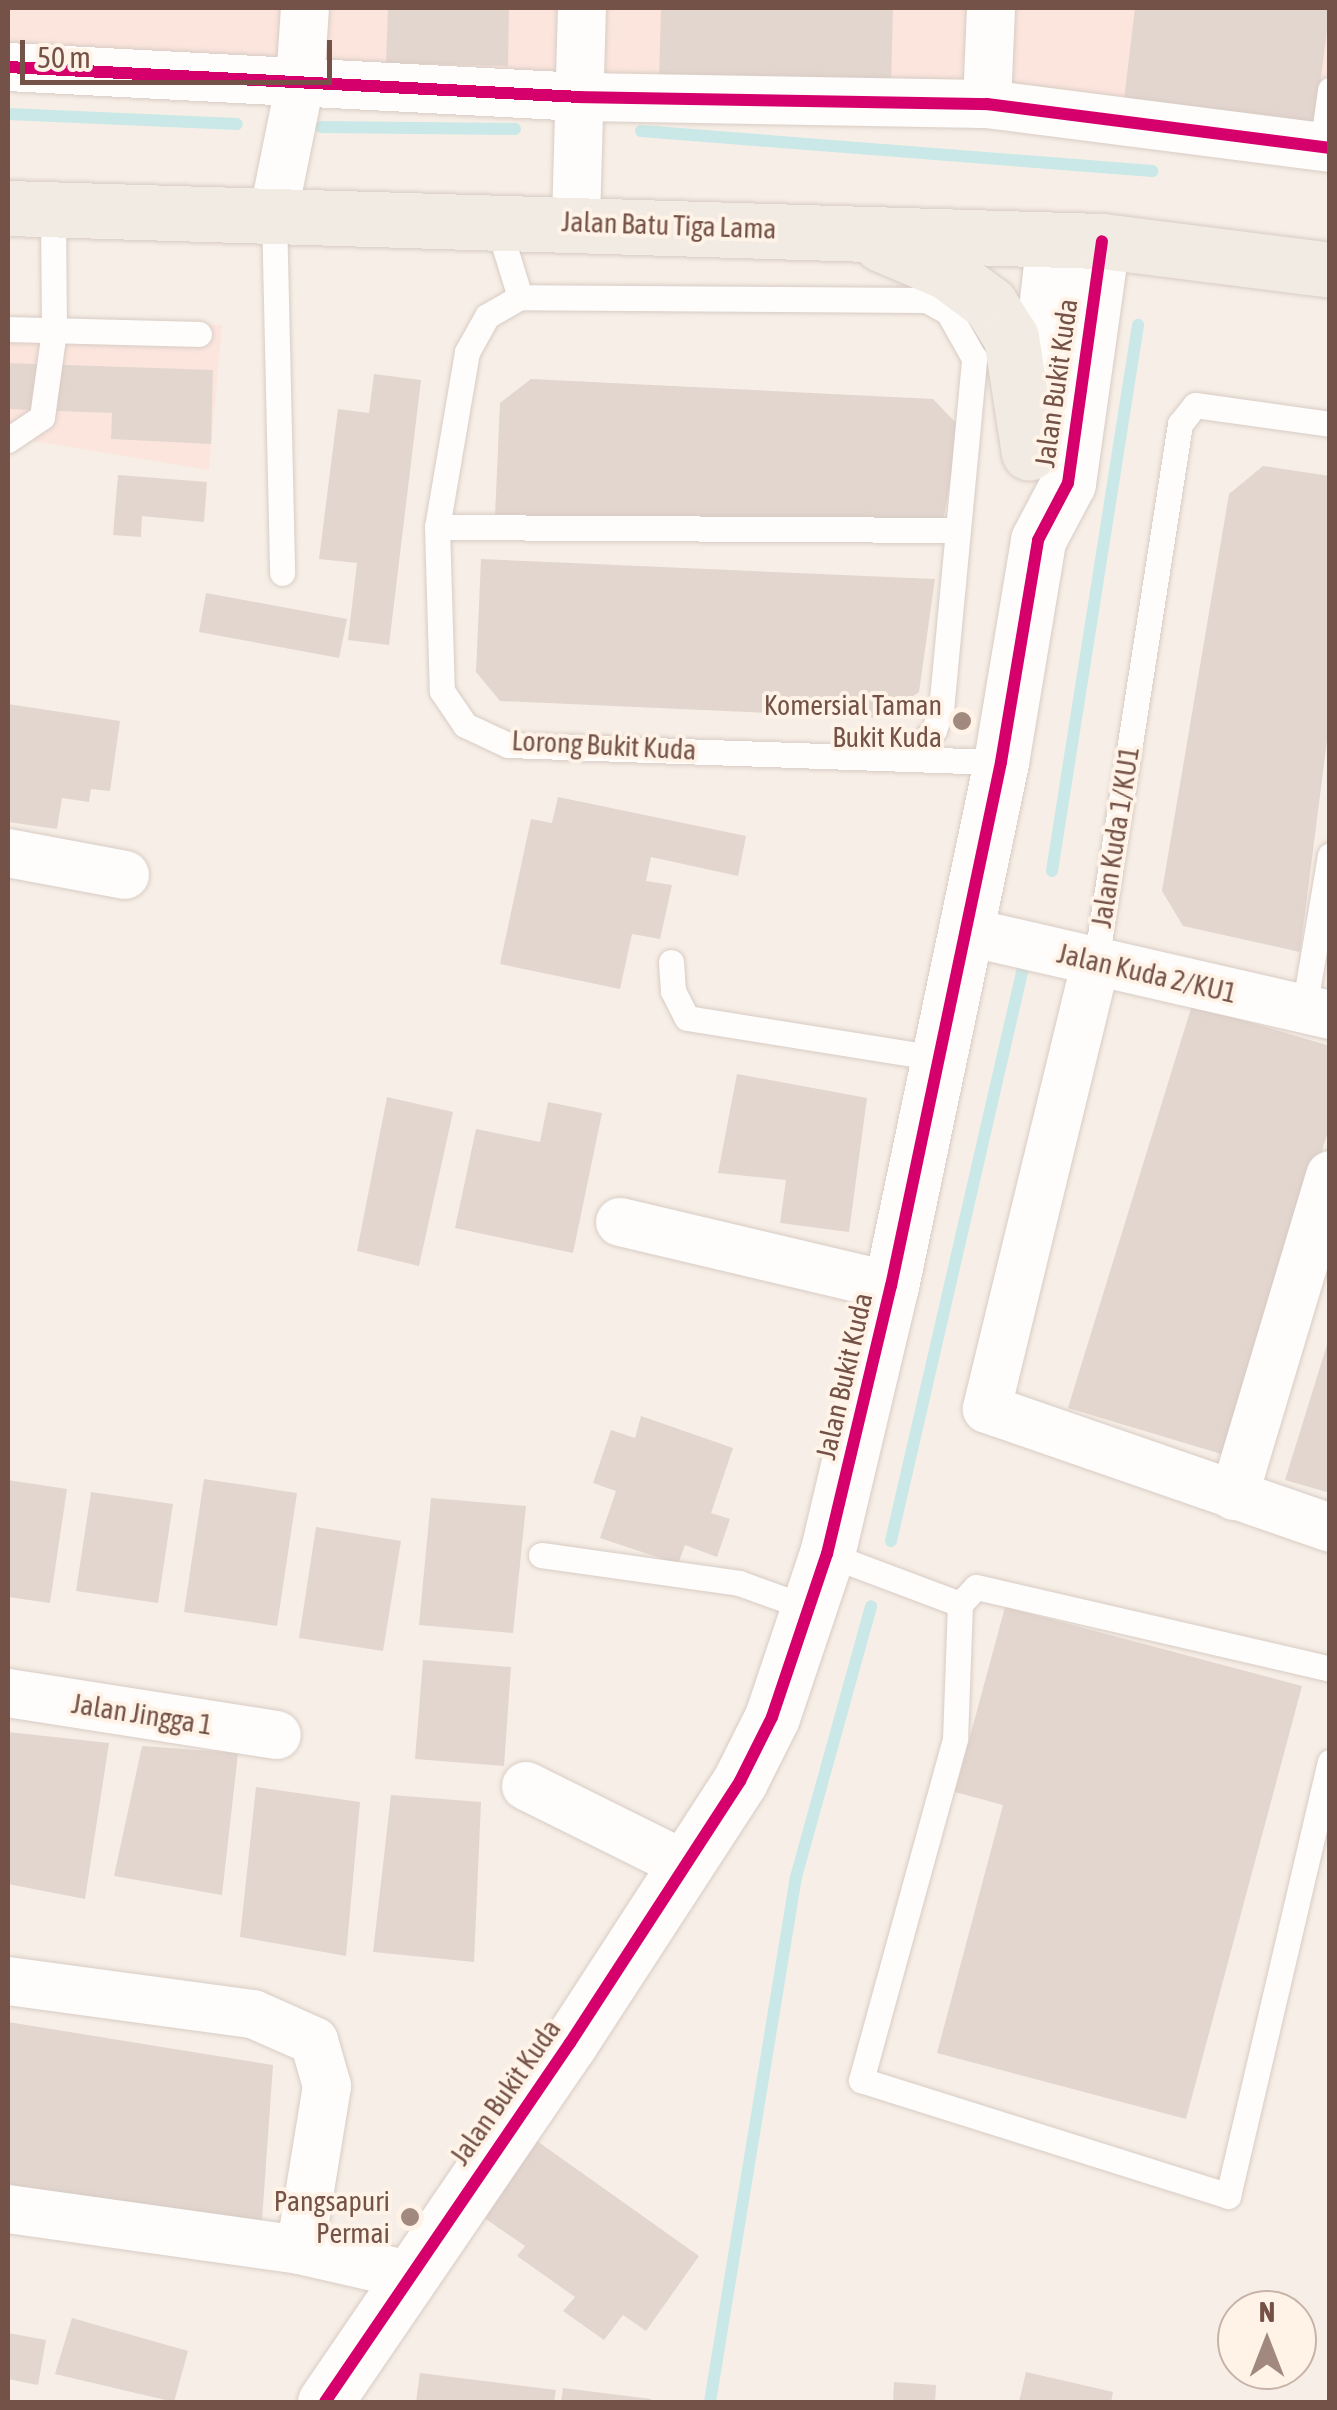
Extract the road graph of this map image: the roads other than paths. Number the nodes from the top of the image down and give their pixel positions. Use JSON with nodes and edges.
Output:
{"nodes":[{"id":1,"x":305,"y":8,"type":"edge"},
{"id":2,"x":582,"y":8,"type":"edge"},
{"id":3,"x":991,"y":8,"type":"edge"},
{"id":4,"x":8,"y":67,"type":"edge"},
{"id":5,"x":300,"y":83,"type":"junction"},
{"id":6,"x":1330,"y":90,"type":"edge"},
{"id":7,"x":580,"y":98,"type":"junction"},
{"id":8,"x":987,"y":104,"type":"junction"},
{"id":9,"x":1326,"y":148,"type":"edge"},
{"id":10,"x":30,"y":208,"type":"edge"},
{"id":11,"x":274,"y":211,"type":"junction"},
{"id":12,"x":496,"y":218,"type":"junction"},
{"id":13,"x":576,"y":221,"type":"junction"},
{"id":14,"x":852,"y":232,"type":"junction"},
{"id":15,"x":1078,"y":240,"type":"junction"},
{"id":16,"x":1330,"y":270,"type":"edge"},
{"id":17,"x":520,"y":297,"type":"junction"},
{"id":18,"x":8,"y":329,"type":"edge"},
{"id":19,"x":54,"y":330,"type":"junction"},
{"id":20,"x":200,"y":334,"type":"dead end"},
{"id":21,"x":1330,"y":424,"type":"edge"},
{"id":22,"x":8,"y":440,"type":"edge"},
{"id":23,"x":1029,"y":453,"type":"junction"},
{"id":24,"x":438,"y":528,"type":"junction"},
{"id":25,"x":957,"y":530,"type":"junction"},
{"id":26,"x":1038,"y":540,"type":"junction"},
{"id":27,"x":282,"y":573,"type":"dead end"},
{"id":28,"x":908,"y":757,"type":"junction"},
{"id":29,"x":1001,"y":762,"type":"junction"},
{"id":30,"x":8,"y":853,"type":"edge"},
{"id":31,"x":1330,"y":855,"type":"edge"},
{"id":32,"x":125,"y":875,"type":"dead end"},
{"id":33,"x":964,"y":931,"type":"junction"},
{"id":34,"x":1096,"y":961,"type":"junction"},
{"id":35,"x":672,"y":962,"type":"dead end"},
{"id":36,"x":1316,"y":1012,"type":"edge"},
{"id":37,"x":942,"y":1058,"type":"junction"},
{"id":38,"x":1330,"y":1175,"type":"edge"},
{"id":39,"x":620,"y":1222,"type":"dead end"},
{"id":40,"x":891,"y":1286,"type":"junction"},
{"id":41,"x":1234,"y":1496,"type":"junction"},
{"id":42,"x":1330,"y":1528,"type":"edge"},
{"id":43,"x":827,"y":1554,"type":"junction"},
{"id":44,"x":541,"y":1555,"type":"dead end"},
{"id":45,"x":960,"y":1604,"type":"junction"},
{"id":46,"x":808,"y":1608,"type":"junction"},
{"id":47,"x":1330,"y":1669,"type":"edge"},
{"id":48,"x":8,"y":1692,"type":"edge"},
{"id":49,"x":277,"y":1735,"type":"dead end"},
{"id":50,"x":1330,"y":1762,"type":"edge"},
{"id":51,"x":526,"y":1786,"type":"dead end"},
{"id":52,"x":685,"y":1865,"type":"junction"},
{"id":53,"x":8,"y":1982,"type":"edge"},
{"id":54,"x":8,"y":2209,"type":"edge"},
{"id":55,"x":300,"y":2250,"type":"junction"},
{"id":56,"x":408,"y":2275,"type":"junction"},
{"id":57,"x":325,"y":2402,"type":"edge"}],
"edges":[{"from":1,"to":5,"type":"street"},
{"from":2,"to":7,"type":"street"},
{"from":3,"to":8,"type":"street"},
{"from":4,"to":5,"type":"street"},
{"from":5,"to":7,"type":"street"},
{"from":5,"to":11,"type":"street"},
{"from":6,"to":9,"type":"lane"},
{"from":7,"to":8,"type":"street"},
{"from":7,"to":13,"type":"street"},
{"from":8,"to":9,"type":"street"},
{"from":10,"to":11,"type":"main road","name":"Jalan Batu Tiga Lama"},
{"from":10,"to":19,"type":"lane"},
{"from":11,"to":12,"type":"main road","name":"Jalan Batu Tiga Lama"},
{"from":11,"to":27,"type":"lane"},
{"from":12,"to":13,"type":"main road","name":"Jalan Batu Tiga Lama"},
{"from":12,"to":17,"type":"lane"},
{"from":13,"to":14,"type":"main road","name":"Jalan Batu Tiga Lama"},
{"from":14,"to":15,"type":"main road","name":"Jalan Batu Tiga Lama"},
{"from":14,"to":23,"type":"main road"},
{"from":15,"to":16,"type":"main road","name":"Jalan Batu Tiga Lama"},
{"from":15,"to":23,"type":"street","name":"Jalan Bukit Kuda"},
{"from":15,"to":26,"type":"street","name":"Jalan Bukit Kuda"},
{"from":17,"to":24,"type":"lane","name":"Lorong Bukit Kuda"},
{"from":17,"to":25,"type":"lane"},
{"from":18,"to":19,"type":"lane"},
{"from":19,"to":20,"type":"lane"},
{"from":19,"to":22,"type":"lane"},
{"from":21,"to":34,"type":"lane","name":"Jalan Kuda 1/KU1"},
{"from":23,"to":26,"type":"street","name":"Jalan Bukit Kuda"},
{"from":24,"to":25,"type":"lane"},
{"from":24,"to":28,"type":"lane","name":"Lorong Bukit Kuda"},
{"from":25,"to":28,"type":"lane"},
{"from":26,"to":29,"type":"street","name":"Jalan Bukit Kuda"},
{"from":28,"to":29,"type":"lane","name":"Lorong Bukit Kuda"},
{"from":29,"to":33,"type":"street","name":"Jalan Bukit Kuda"},
{"from":30,"to":32,"type":"street"},
{"from":31,"to":36,"type":"lane"},
{"from":33,"to":34,"type":"street","name":"Jalan Kuda 2/KU1"},
{"from":33,"to":37,"type":"street","name":"Jalan Bukit Kuda"},
{"from":34,"to":36,"type":"street","name":"Jalan Kuda 2/KU1"},
{"from":34,"to":41,"type":"street","name":"Jalan Kuda 1/KU1"},
{"from":35,"to":37,"type":"lane"},
{"from":37,"to":40,"type":"street","name":"Jalan Bukit Kuda"},
{"from":38,"to":41,"type":"street"},
{"from":39,"to":40,"type":"street"},
{"from":40,"to":43,"type":"street","name":"Jalan Bukit Kuda"},
{"from":41,"to":42,"type":"street"},
{"from":43,"to":45,"type":"lane"},
{"from":43,"to":46,"type":"street","name":"Jalan Bukit Kuda"},
{"from":44,"to":46,"type":"lane"},
{"from":45,"to":47,"type":"lane"},
{"from":45,"to":50,"type":"lane"},
{"from":46,"to":52,"type":"street","name":"Jalan Bukit Kuda"},
{"from":48,"to":49,"type":"street","name":"Jalan Jingga 1"},
{"from":51,"to":52,"type":"street"},
{"from":52,"to":56,"type":"street","name":"Jalan Bukit Kuda"},
{"from":53,"to":55,"type":"street"},
{"from":54,"to":55,"type":"street"},
{"from":55,"to":56,"type":"street"},
{"from":56,"to":57,"type":"street","name":"Jalan Bukit Kuda"}]}
